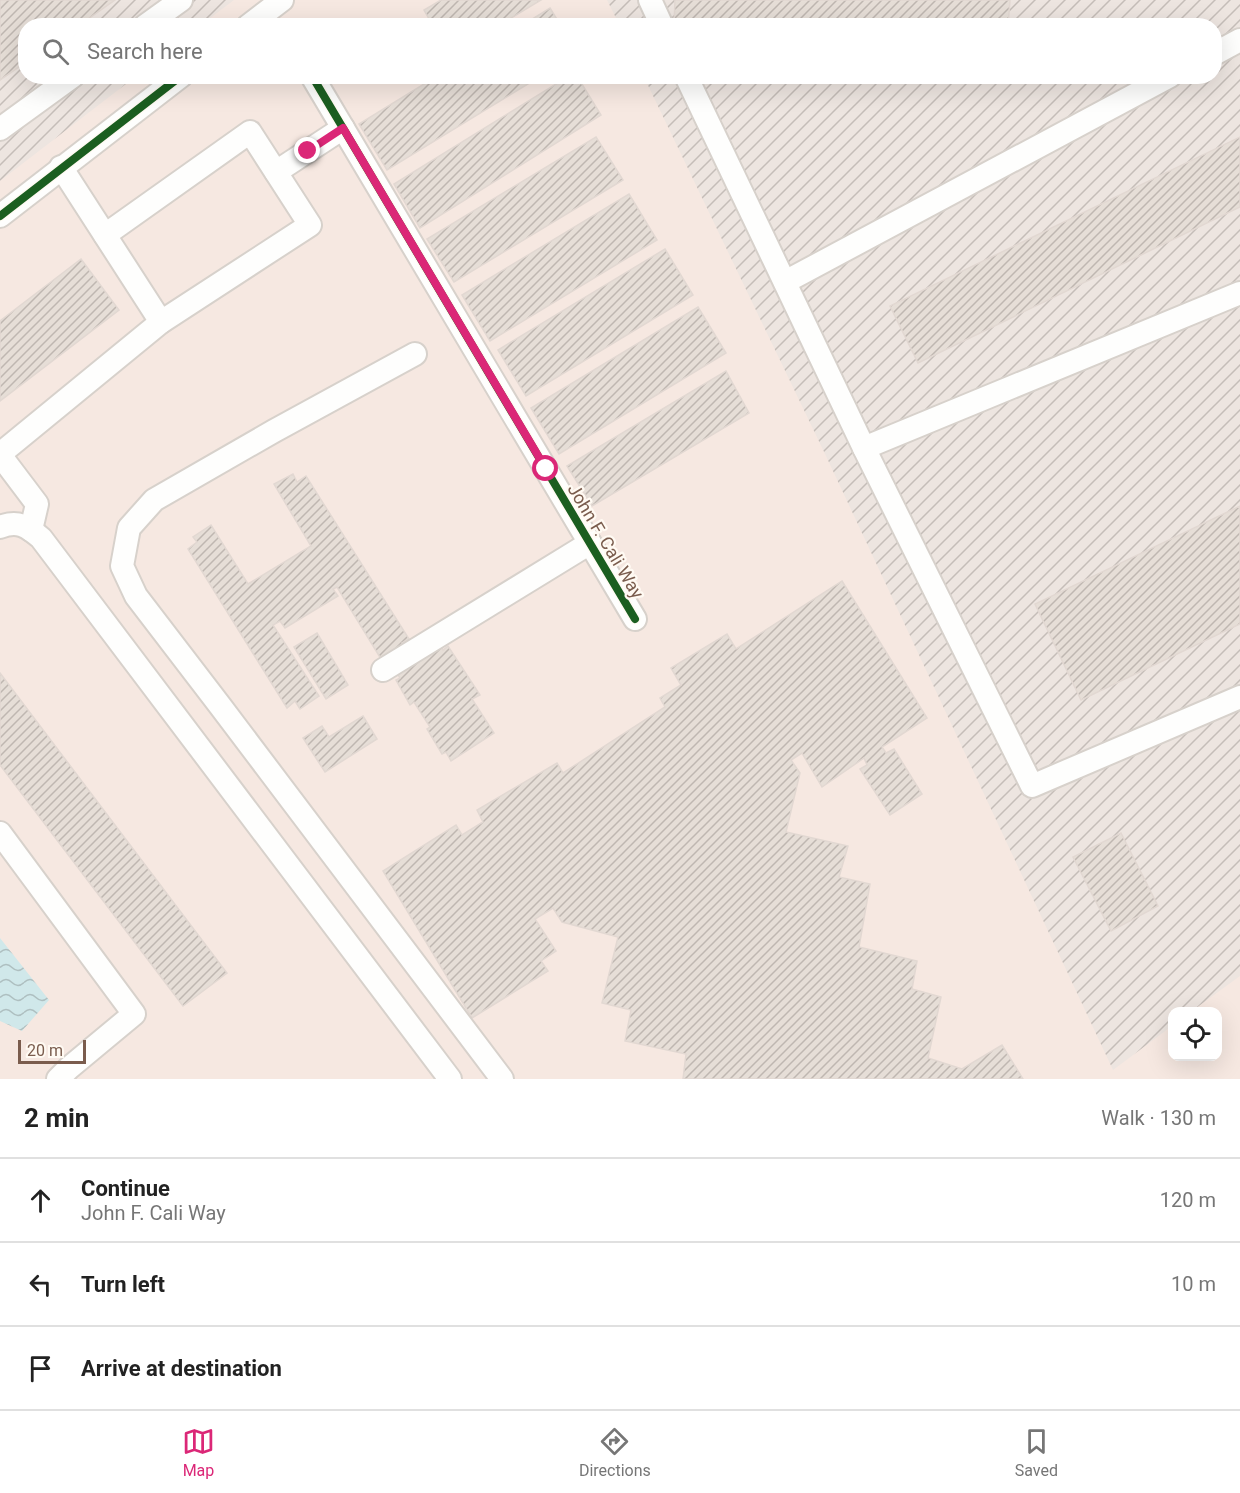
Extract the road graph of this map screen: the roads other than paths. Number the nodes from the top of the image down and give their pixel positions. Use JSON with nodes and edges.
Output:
{"nodes":[{"id":1,"x":181,"y":0,"type":"edge"},
{"id":2,"x":650,"y":0,"type":"edge"},
{"id":3,"x":278,"y":11,"type":"edge"},
{"id":4,"x":156,"y":18,"type":"edge"},
{"id":5,"x":264,"y":18,"type":"edge"},
{"id":6,"x":658,"y":18,"type":"edge"},
{"id":7,"x":1240,"y":40,"type":"edge"},
{"id":8,"x":1222,"y":50,"type":"edge"},
{"id":9,"x":62,"y":84,"type":"edge"},
{"id":10,"x":170,"y":84,"type":"edge"},
{"id":11,"x":317,"y":84,"type":"edge"},
{"id":12,"x":690,"y":84,"type":"edge"},
{"id":13,"x":1155,"y":84,"type":"edge"},
{"id":14,"x":343,"y":128,"type":"junction"},
{"id":15,"x":0,"y":129,"type":"edge"},
{"id":16,"x":61,"y":167,"type":"junction"},
{"id":17,"x":276,"y":172,"type":"junction"},
{"id":18,"x":0,"y":216,"type":"edge"},
{"id":19,"x":105,"y":235,"type":"junction"},
{"id":20,"x":785,"y":282,"type":"junction"},
{"id":21,"x":1240,"y":293,"type":"edge"},
{"id":22,"x":161,"y":322,"type":"junction"},
{"id":23,"x":415,"y":354,"type":"dead end"},
{"id":24,"x":864,"y":448,"type":"junction"},
{"id":25,"x":0,"y":455,"type":"edge"},
{"id":26,"x":0,"y":527,"type":"edge"},
{"id":27,"x":31,"y":530,"type":"junction"},
{"id":28,"x":590,"y":543,"type":"junction"},
{"id":29,"x":635,"y":619,"type":"dead end"},
{"id":30,"x":383,"y":670,"type":"dead end"},
{"id":31,"x":1240,"y":697,"type":"edge"},
{"id":32,"x":0,"y":833,"type":"edge"},
{"id":33,"x":443,"y":1076,"type":"edge"},
{"id":34,"x":58,"y":1079,"type":"edge"},
{"id":35,"x":502,"y":1079,"type":"edge"}],
"edges":[{"from":1,"to":4,"type":"street"},
{"from":2,"to":6,"type":"street"},
{"from":3,"to":5,"type":"street"},
{"from":7,"to":8,"type":"street"},
{"from":9,"to":15,"type":"street"},
{"from":10,"to":16,"type":"street"},
{"from":11,"to":14,"type":"street","name":"John F. Cali Way"},
{"from":12,"to":20,"type":"street"},
{"from":13,"to":20,"type":"street"},
{"from":14,"to":17,"type":"street"},
{"from":14,"to":28,"type":"street","name":"John F. Cali Way"},
{"from":16,"to":18,"type":"street"},
{"from":16,"to":19,"type":"street"},
{"from":17,"to":19,"type":"street"},
{"from":17,"to":22,"type":"street"},
{"from":19,"to":22,"type":"street"},
{"from":20,"to":24,"type":"street"},
{"from":21,"to":24,"type":"street"},
{"from":22,"to":25,"type":"street"},
{"from":23,"to":35,"type":"street"},
{"from":24,"to":31,"type":"street"},
{"from":25,"to":27,"type":"street"},
{"from":26,"to":27,"type":"street"},
{"from":27,"to":33,"type":"street"},
{"from":28,"to":29,"type":"street","name":"John F. Cali Way"},
{"from":28,"to":30,"type":"street"},
{"from":32,"to":34,"type":"street"}]}
